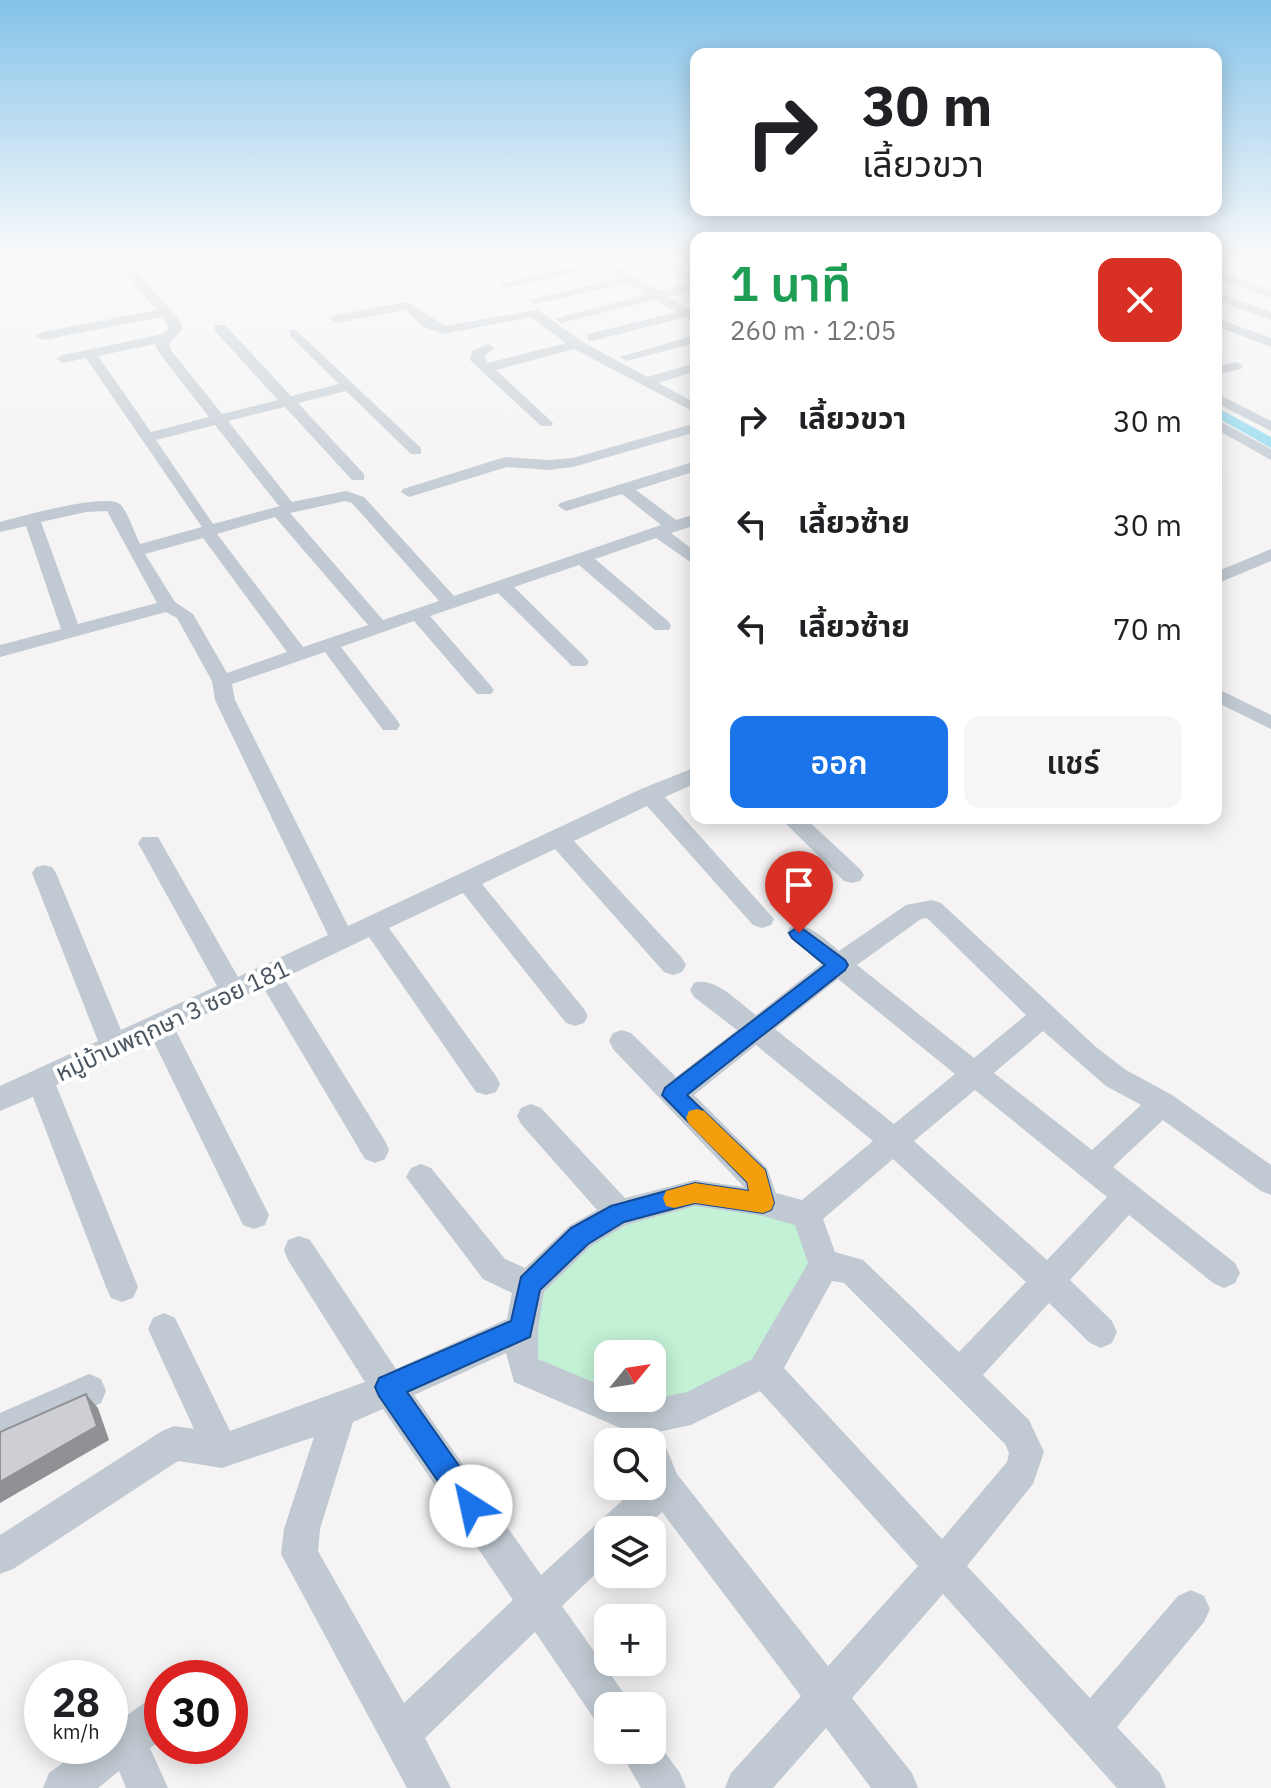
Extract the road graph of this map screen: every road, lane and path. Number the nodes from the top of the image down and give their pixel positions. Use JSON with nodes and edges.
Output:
{"nodes":[{"id":1,"x":158,"y":339,"type":"edge"},
{"id":2,"x":164,"y":339,"type":"edge"},
{"id":3,"x":230,"y":339,"type":"edge"},
{"id":4,"x":302,"y":339,"type":"edge"},
{"id":5,"x":570,"y":339,"type":"edge"},
{"id":6,"x":690,"y":341,"type":"edge"},
{"id":7,"x":576,"y":344,"type":"junction"},
{"id":8,"x":488,"y":348,"type":"dead end"},
{"id":9,"x":90,"y":354,"type":"junction"},
{"id":10,"x":626,"y":357,"type":"dead end"},
{"id":11,"x":63,"y":359,"type":"dead end"},
{"id":12,"x":1236,"y":366,"type":"dead end"},
{"id":13,"x":486,"y":368,"type":"junction"},
{"id":14,"x":690,"y":369,"type":"edge"},
{"id":15,"x":1222,"y":370,"type":"edge"},
{"id":16,"x":645,"y":382,"type":"junction"},
{"id":17,"x":349,"y":386,"type":"junction"},
{"id":18,"x":1222,"y":400,"type":"edge"},
{"id":19,"x":286,"y":402,"type":"junction"},
{"id":20,"x":690,"y":406,"type":"edge"},
{"id":21,"x":218,"y":419,"type":"junction"},
{"id":22,"x":546,"y":423,"type":"dead end"},
{"id":23,"x":1222,"y":426,"type":"edge"},
{"id":24,"x":1271,"y":427,"type":"edge"},
{"id":25,"x":690,"y":429,"type":"edge"},
{"id":26,"x":149,"y":437,"type":"junction"},
{"id":27,"x":416,"y":451,"type":"dead end"},
{"id":28,"x":1271,"y":455,"type":"edge"},
{"id":29,"x":690,"y":468,"type":"edge"},
{"id":30,"x":358,"y":477,"type":"dead end"},
{"id":31,"x":624,"y":488,"type":"junction"},
{"id":32,"x":409,"y":492,"type":"dead end"},
{"id":33,"x":566,"y":506,"type":"dead end"},
{"id":34,"x":282,"y":507,"type":"junction"},
{"id":35,"x":32,"y":520,"type":"junction"},
{"id":36,"x":690,"y":521,"type":"edge"},
{"id":37,"x":0,"y":527,"type":"edge"},
{"id":38,"x":207,"y":528,"type":"junction"},
{"id":39,"x":665,"y":529,"type":"junction"},
{"id":40,"x":135,"y":551,"type":"junction"},
{"id":41,"x":1271,"y":554,"type":"edge"},
{"id":42,"x":690,"y":555,"type":"edge"},
{"id":43,"x":581,"y":557,"type":"junction"},
{"id":44,"x":1222,"y":576,"type":"edge"},
{"id":45,"x":501,"y":585,"type":"junction"},
{"id":46,"x":450,"y":602,"type":"junction"},
{"id":47,"x":168,"y":606,"type":"junction"},
{"id":48,"x":417,"y":613,"type":"junction"},
{"id":49,"x":379,"y":626,"type":"junction"},
{"id":50,"x":662,"y":626,"type":"dead end"},
{"id":51,"x":71,"y":632,"type":"junction"},
{"id":52,"x":329,"y":644,"type":"junction"},
{"id":53,"x":0,"y":651,"type":"edge"},
{"id":54,"x":298,"y":654,"type":"junction"},
{"id":55,"x":579,"y":662,"type":"dead end"},
{"id":56,"x":222,"y":681,"type":"junction"},
{"id":57,"x":484,"y":690,"type":"dead end"},
{"id":58,"x":1222,"y":697,"type":"edge"},
{"id":59,"x":1271,"y":723,"type":"edge"},
{"id":60,"x":390,"y":725,"type":"dead end"},
{"id":61,"x":690,"y":777,"type":"edge"},
{"id":62,"x":649,"y":794,"type":"junction"},
{"id":63,"x":797,"y":824,"type":"edge"},
{"id":64,"x":559,"y":839,"type":"junction"},
{"id":65,"x":150,"y":843,"type":"dead end"},
{"id":66,"x":44,"y":873,"type":"dead end"},
{"id":67,"x":852,"y":875,"type":"dead end"},
{"id":68,"x":467,"y":881,"type":"junction"},
{"id":69,"x":762,"y":919,"type":"dead end"},
{"id":70,"x":374,"y":925,"type":"junction"},
{"id":71,"x":799,"y":933,"type":"dead end"},
{"id":72,"x":343,"y":941,"type":"junction"},
{"id":73,"x":673,"y":965,"type":"dead end"},
{"id":74,"x":838,"y":965,"type":"junction"},
{"id":75,"x":269,"y":975,"type":"junction"},
{"id":76,"x":703,"y":990,"type":"dead end"},
{"id":77,"x":233,"y":992,"type":"junction"},
{"id":78,"x":1044,"y":1015,"type":"junction"},
{"id":79,"x":575,"y":1016,"type":"dead end"},
{"id":80,"x":159,"y":1025,"type":"junction"},
{"id":81,"x":755,"y":1028,"type":"junction"},
{"id":82,"x":622,"y":1041,"type":"dead end"},
{"id":83,"x":114,"y":1046,"type":"junction"},
{"id":84,"x":974,"y":1074,"type":"junction"},
{"id":85,"x":40,"y":1080,"type":"junction"},
{"id":86,"x":486,"y":1084,"type":"dead end"},
{"id":87,"x":673,"y":1095,"type":"junction"},
{"id":88,"x":0,"y":1099,"type":"edge"},
{"id":89,"x":1162,"y":1103,"type":"junction"},
{"id":90,"x":531,"y":1116,"type":"dead end"},
{"id":91,"x":891,"y":1142,"type":"junction"},
{"id":92,"x":375,"y":1150,"type":"dead end"},
{"id":93,"x":1091,"y":1169,"type":"junction"},
{"id":94,"x":421,"y":1177,"type":"dead end"},
{"id":95,"x":1271,"y":1182,"type":"edge"},
{"id":96,"x":1128,"y":1196,"type":"junction"},
{"id":97,"x":763,"y":1203,"type":"junction"},
{"id":98,"x":619,"y":1213,"type":"junction"},
{"id":99,"x":254,"y":1215,"type":"dead end"},
{"id":100,"x":806,"y":1215,"type":"junction"},
{"id":101,"x":299,"y":1250,"type":"dead end"},
{"id":102,"x":824,"y":1265,"type":"junction"},
{"id":103,"x":1224,"y":1273,"type":"dead end"},
{"id":104,"x":1049,"y":1282,"type":"junction"},
{"id":105,"x":529,"y":1285,"type":"junction"},
{"id":106,"x":122,"y":1287,"type":"dead end"},
{"id":107,"x":164,"y":1329,"type":"dead end"},
{"id":108,"x":522,"y":1329,"type":"junction"},
{"id":109,"x":1101,"y":1332,"type":"dead end"},
{"id":110,"x":764,"y":1371,"type":"junction"},
{"id":111,"x":961,"y":1374,"type":"junction"},
{"id":112,"x":388,"y":1387,"type":"junction"},
{"id":113,"x":89,"y":1391,"type":"dead end"},
{"id":114,"x":339,"y":1411,"type":"junction"},
{"id":115,"x":639,"y":1428,"type":"edge"},
{"id":116,"x":647,"y":1428,"type":"edge"},
{"id":117,"x":0,"y":1431,"type":"edge"},
{"id":118,"x":222,"y":1451,"type":"junction"},
{"id":119,"x":666,"y":1481,"type":"edge"},
{"id":120,"x":594,"y":1550,"type":"edge"},
{"id":121,"x":0,"y":1556,"type":"edge"},
{"id":122,"x":942,"y":1567,"type":"junction"},
{"id":123,"x":538,"y":1602,"type":"junction"},
{"id":124,"x":1191,"y":1609,"type":"dead end"},
{"id":125,"x":599,"y":1692,"type":"edge"},
{"id":126,"x":827,"y":1700,"type":"junction"},
{"id":127,"x":144,"y":1728,"type":"edge"},
{"id":128,"x":1090,"y":1728,"type":"junction"},
{"id":129,"x":400,"y":1734,"type":"junction"},
{"id":130,"x":128,"y":1740,"type":"edge"},
{"id":131,"x":128,"y":1743,"type":"edge"},
{"id":132,"x":96,"y":1764,"type":"edge"},
{"id":133,"x":649,"y":1764,"type":"edge"},
{"id":134,"x":64,"y":1788,"type":"edge"},
{"id":135,"x":147,"y":1788,"type":"edge"},
{"id":136,"x":430,"y":1788,"type":"edge"},
{"id":137,"x":665,"y":1788,"type":"edge"},
{"id":138,"x":746,"y":1788,"type":"edge"},
{"id":139,"x":897,"y":1788,"type":"edge"},
{"id":140,"x":1145,"y":1788,"type":"edge"}],
"edges":[{"from":1,"to":9,"type":"street"},
{"from":2,"to":21,"type":"street"},
{"from":3,"to":19,"type":"street"},
{"from":4,"to":17,"type":"street"},
{"from":5,"to":7,"type":"street"},
{"from":6,"to":10,"type":"street"},
{"from":7,"to":13,"type":"street"},
{"from":7,"to":16,"type":"street"},
{"from":8,"to":13,"type":"street"},
{"from":9,"to":11,"type":"street"},
{"from":9,"to":26,"type":"street"},
{"from":12,"to":15,"type":"street"},
{"from":13,"to":22,"type":"street"},
{"from":14,"to":16,"type":"street"},
{"from":16,"to":20,"type":"street"},
{"from":17,"to":19,"type":"street"},
{"from":17,"to":27,"type":"street"},
{"from":18,"to":24,"type":"street"},
{"from":19,"to":21,"type":"street"},
{"from":19,"to":30,"type":"street"},
{"from":21,"to":26,"type":"street"},
{"from":21,"to":34,"type":"street"},
{"from":23,"to":28,"type":"street"},
{"from":25,"to":32,"type":"street"},
{"from":26,"to":38,"type":"street"},
{"from":29,"to":31,"type":"street"},
{"from":31,"to":33,"type":"street"},
{"from":31,"to":39,"type":"street"},
{"from":34,"to":38,"type":"street"},
{"from":34,"to":46,"type":"street"},
{"from":34,"to":49,"type":"street"},
{"from":35,"to":37,"type":"street"},
{"from":35,"to":40,"type":"street"},
{"from":35,"to":51,"type":"street"},
{"from":36,"to":39,"type":"street"},
{"from":38,"to":40,"type":"street"},
{"from":38,"to":54,"type":"street"},
{"from":39,"to":42,"type":"street"},
{"from":39,"to":43,"type":"street"},
{"from":40,"to":47,"type":"street"},
{"from":41,"to":44,"type":"street"},
{"from":43,"to":45,"type":"street"},
{"from":43,"to":50,"type":"street"},
{"from":45,"to":46,"type":"street"},
{"from":45,"to":55,"type":"street"},
{"from":46,"to":48,"type":"street"},
{"from":47,"to":51,"type":"street"},
{"from":47,"to":56,"type":"street"},
{"from":48,"to":49,"type":"street"},
{"from":48,"to":57,"type":"street"},
{"from":49,"to":52,"type":"street"},
{"from":51,"to":53,"type":"street"},
{"from":52,"to":54,"type":"street"},
{"from":52,"to":60,"type":"street"},
{"from":54,"to":56,"type":"street"},
{"from":56,"to":72,"type":"street"},
{"from":58,"to":59,"type":"street"},
{"from":61,"to":62,"type":"street","name":"หมู่บ้านพฤกษา 3 ซอย 181"},
{"from":62,"to":64,"type":"street","name":"หมู่บ้านพฤกษา 3 ซอย 181"},
{"from":62,"to":69,"type":"street"},
{"from":63,"to":67,"type":"street"},
{"from":64,"to":68,"type":"street","name":"หมู่บ้านพฤกษา 3 ซอย 181"},
{"from":64,"to":73,"type":"street"},
{"from":65,"to":77,"type":"street"},
{"from":66,"to":83,"type":"street"},
{"from":68,"to":70,"type":"street","name":"หมู่บ้านพฤกษา 3 ซอย 181"},
{"from":68,"to":79,"type":"street"},
{"from":70,"to":72,"type":"street","name":"หมู่บ้านพฤกษา 3 ซอย 181"},
{"from":70,"to":86,"type":"street"},
{"from":71,"to":74,"type":"street"},
{"from":72,"to":75,"type":"street","name":"หมู่บ้านพฤกษา 3 ซอย 181"},
{"from":74,"to":78,"type":"street"},
{"from":74,"to":81,"type":"street"},
{"from":74,"to":84,"type":"street"},
{"from":75,"to":77,"type":"street","name":"หมู่บ้านพฤกษา 3 ซอย 181"},
{"from":75,"to":92,"type":"street"},
{"from":76,"to":81,"type":"street"},
{"from":77,"to":80,"type":"street","name":"หมู่บ้านพฤกษา 3 ซอย 181"},
{"from":78,"to":84,"type":"street"},
{"from":78,"to":89,"type":"street"},
{"from":80,"to":83,"type":"street","name":"หมู่บ้านพฤกษา 3 ซอย 181"},
{"from":80,"to":99,"type":"street"},
{"from":81,"to":87,"type":"street"},
{"from":81,"to":91,"type":"street"},
{"from":82,"to":87,"type":"street"},
{"from":83,"to":85,"type":"street","name":"หมู่บ้านพฤกษา 3 ซอย 181"},
{"from":84,"to":91,"type":"street"},
{"from":84,"to":93,"type":"street"},
{"from":85,"to":88,"type":"street","name":"หมู่บ้านพฤกษา 3 ซอย 181"},
{"from":85,"to":106,"type":"street"},
{"from":87,"to":97,"type":"street"},
{"from":89,"to":93,"type":"street"},
{"from":89,"to":95,"type":"street"},
{"from":90,"to":98,"type":"street"},
{"from":91,"to":100,"type":"street"},
{"from":91,"to":104,"type":"street"},
{"from":93,"to":96,"type":"street"},
{"from":94,"to":105,"type":"street"},
{"from":96,"to":103,"type":"street"},
{"from":96,"to":104,"type":"street"},
{"from":97,"to":98,"type":"street"},
{"from":97,"to":100,"type":"street"},
{"from":98,"to":105,"type":"street"},
{"from":100,"to":102,"type":"street"},
{"from":101,"to":112,"type":"street"},
{"from":102,"to":110,"type":"street"},
{"from":102,"to":111,"type":"street"},
{"from":104,"to":109,"type":"street"},
{"from":104,"to":111,"type":"street"},
{"from":105,"to":108,"type":"street"},
{"from":107,"to":118,"type":"street"},
{"from":108,"to":112,"type":"street"},
{"from":108,"to":115,"type":"street"},
{"from":110,"to":116,"type":"street"},
{"from":110,"to":122,"type":"street"},
{"from":111,"to":122,"type":"street"},
{"from":112,"to":114,"type":"street"},
{"from":112,"to":123,"type":"street"},
{"from":113,"to":117,"type":"street"},
{"from":114,"to":118,"type":"street"},
{"from":114,"to":129,"type":"street"},
{"from":118,"to":121,"type":"street"},
{"from":119,"to":126,"type":"street"},
{"from":120,"to":123,"type":"street"},
{"from":122,"to":126,"type":"street"},
{"from":122,"to":128,"type":"street"},
{"from":123,"to":125,"type":"street"},
{"from":123,"to":129,"type":"street"},
{"from":124,"to":128,"type":"street"},
{"from":126,"to":138,"type":"street"},
{"from":126,"to":139,"type":"street"},
{"from":127,"to":130,"type":"street"},
{"from":128,"to":140,"type":"street"},
{"from":129,"to":136,"type":"street"},
{"from":131,"to":135,"type":"street"},
{"from":132,"to":134,"type":"street"},
{"from":133,"to":137,"type":"street"}]}
